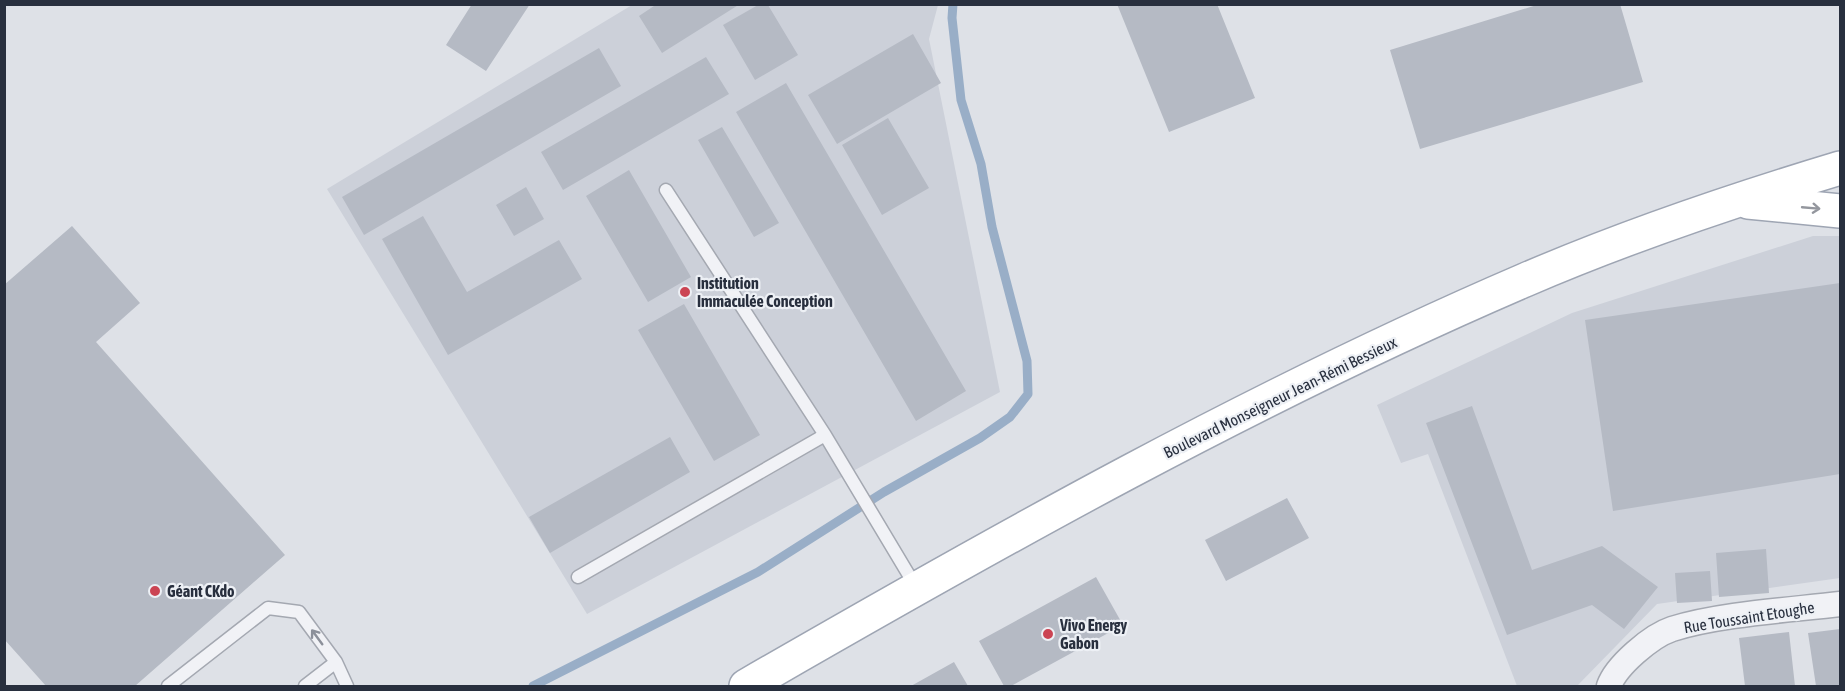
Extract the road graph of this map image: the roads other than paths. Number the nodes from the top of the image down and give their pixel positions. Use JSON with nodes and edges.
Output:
{"nodes":[{"id":1,"x":1840,"y":168,"type":"edge"},
{"id":2,"x":666,"y":190,"type":"dead end"},
{"id":3,"x":1740,"y":201,"type":"junction"},
{"id":4,"x":1840,"y":211,"type":"edge"},
{"id":5,"x":825,"y":435,"type":"junction"},
{"id":6,"x":578,"y":578,"type":"dead end"},
{"id":7,"x":916,"y":587,"type":"junction"},
{"id":8,"x":1840,"y":604,"type":"edge"},
{"id":9,"x":336,"y":662,"type":"junction"},
{"id":10,"x":168,"y":687,"type":"edge"},
{"id":11,"x":305,"y":687,"type":"edge"},
{"id":12,"x":347,"y":687,"type":"edge"},
{"id":13,"x":746,"y":687,"type":"edge"},
{"id":14,"x":1609,"y":687,"type":"edge"}],
"edges":[{"from":1,"to":3,"type":"main road","name":"Boulevard Monseigneur Jean-Rémi Bessieux"},
{"from":2,"to":5,"type":"lane"},
{"from":3,"to":4,"type":"main road","one_way":true},
{"from":3,"to":7,"type":"main road","name":"Boulevard Monseigneur Jean-Rémi Bessieux"},
{"from":5,"to":6,"type":"lane"},
{"from":5,"to":7,"type":"lane"},
{"from":7,"to":13,"type":"main road","name":"Boulevard Monseigneur Jean-Rémi Bessieux"},
{"from":8,"to":14,"type":"street","name":"Rue Toussaint Etoughe"},
{"from":9,"to":10,"type":"lane","one_way":true},
{"from":9,"to":11,"type":"lane"},
{"from":9,"to":12,"type":"lane"}]}
